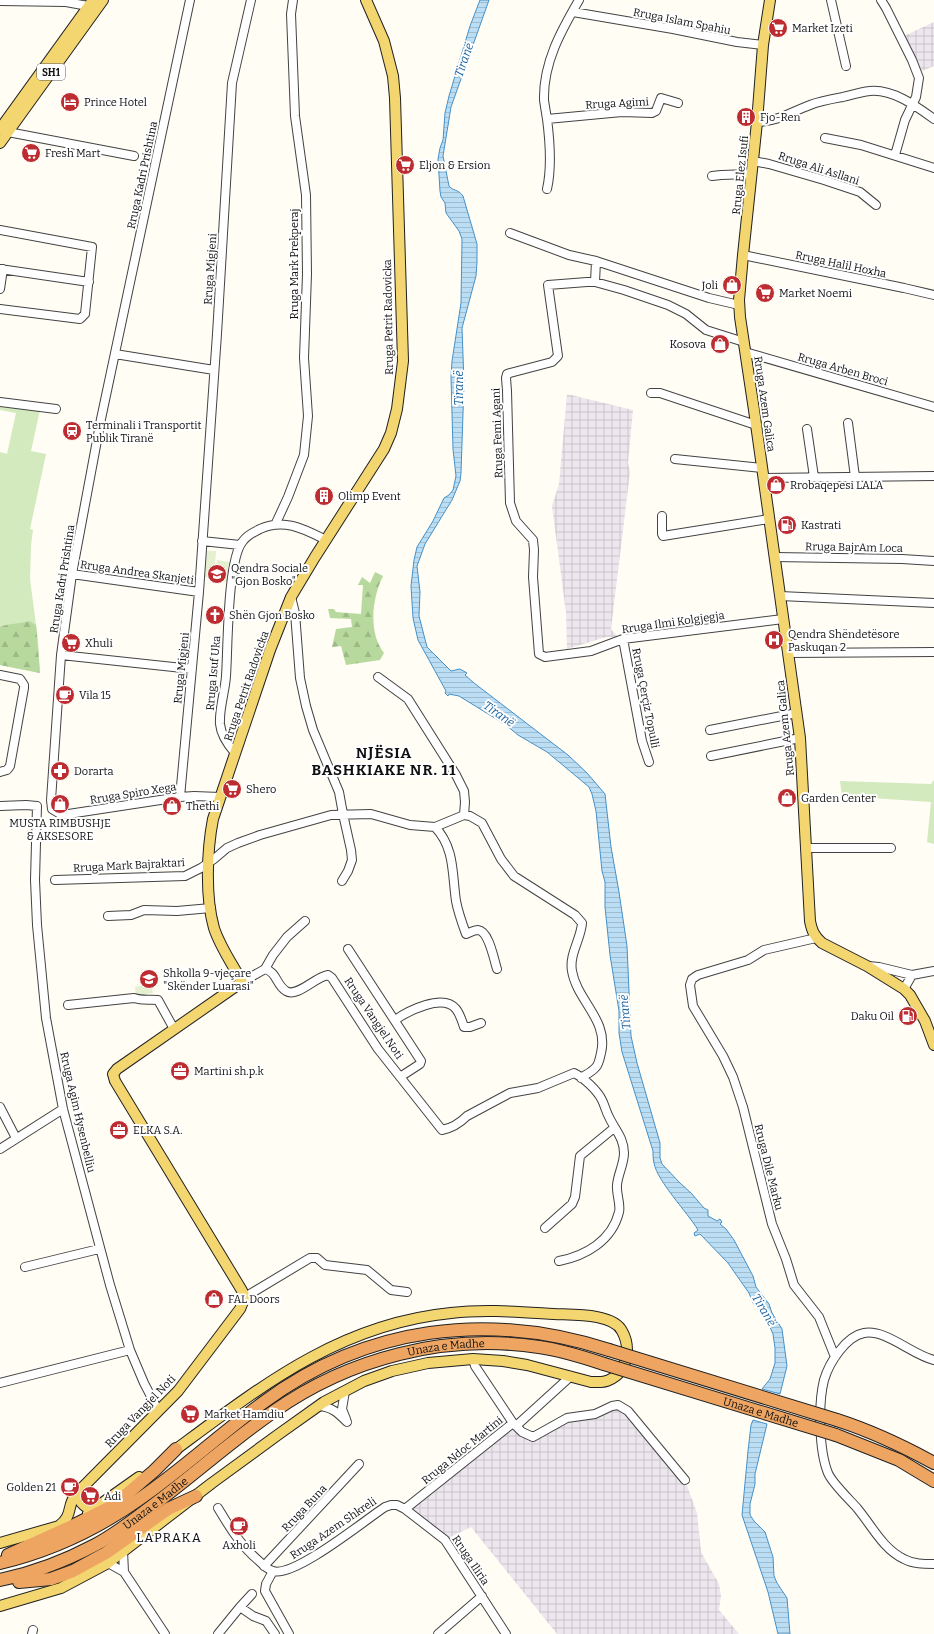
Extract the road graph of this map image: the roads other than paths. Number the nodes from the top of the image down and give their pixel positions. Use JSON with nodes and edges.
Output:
{"nodes":[{"id":1,"x":103,"y":0,"type":"edge"},
{"id":2,"x":190,"y":0,"type":"edge"},
{"id":3,"x":251,"y":0,"type":"edge"},
{"id":4,"x":293,"y":0,"type":"edge"},
{"id":5,"x":366,"y":0,"type":"edge"},
{"id":6,"x":579,"y":0,"type":"edge"},
{"id":7,"x":770,"y":0,"type":"edge"},
{"id":8,"x":831,"y":0,"type":"edge"},
{"id":9,"x":881,"y":0,"type":"edge"},
{"id":10,"x":0,"y":1,"type":"edge"},
{"id":11,"x":91,"y":3,"type":"edge"},
{"id":12,"x":573,"y":12,"type":"junction"},
{"id":13,"x":763,"y":45,"type":"junction"},
{"id":14,"x":846,"y":66,"type":"dead end"},
{"id":15,"x":678,"y":103,"type":"dead end"},
{"id":16,"x":912,"y":105,"type":"junction"},
{"id":17,"x":547,"y":119,"type":"junction"},
{"id":18,"x":934,"y":119,"type":"edge"},
{"id":19,"x":757,"y":122,"type":"junction"},
{"id":20,"x":4,"y":130,"type":"edge"},
{"id":21,"x":825,"y":138,"type":"dead end"},
{"id":22,"x":0,"y":143,"type":"edge"},
{"id":23,"x":895,"y":155,"type":"junction"},
{"id":24,"x":134,"y":156,"type":"dead end"},
{"id":25,"x":753,"y":161,"type":"junction"},
{"id":26,"x":934,"y":168,"type":"edge"},
{"id":27,"x":751,"y":174,"type":"junction"},
{"id":28,"x":712,"y":176,"type":"dead end"},
{"id":29,"x":547,"y":189,"type":"dead end"},
{"id":30,"x":876,"y":205,"type":"dead end"},
{"id":31,"x":0,"y":230,"type":"edge"},
{"id":32,"x":510,"y":233,"type":"dead end"},
{"id":33,"x":743,"y":254,"type":"junction"},
{"id":34,"x":596,"y":261,"type":"junction"},
{"id":35,"x":1,"y":269,"type":"edge"},
{"id":36,"x":89,"y":282,"type":"junction"},
{"id":37,"x":595,"y":282,"type":"junction"},
{"id":38,"x":548,"y":285,"type":"joint"},
{"id":39,"x":0,"y":289,"type":"edge"},
{"id":40,"x":934,"y":295,"type":"edge"},
{"id":41,"x":739,"y":305,"type":"junction"},
{"id":42,"x":0,"y":309,"type":"edge"},
{"id":43,"x":744,"y":347,"type":"junction"},
{"id":44,"x":115,"y":354,"type":"junction"},
{"id":45,"x":214,"y":370,"type":"junction"},
{"id":46,"x":651,"y":393,"type":"dead end"},
{"id":47,"x":0,"y":402,"type":"edge"},
{"id":48,"x":934,"y":407,"type":"edge"},
{"id":49,"x":56,"y":410,"type":"dead end"},
{"id":50,"x":848,"y":423,"type":"dead end"},
{"id":51,"x":756,"y":425,"type":"junction"},
{"id":52,"x":807,"y":430,"type":"dead end"},
{"id":53,"x":675,"y":458,"type":"dead end"},
{"id":54,"x":763,"y":473,"type":"junction"},
{"id":55,"x":934,"y":476,"type":"edge"},
{"id":56,"x":814,"y":477,"type":"junction"},
{"id":57,"x":855,"y":477,"type":"junction"},
{"id":58,"x":662,"y":516,"type":"dead end"},
{"id":59,"x":769,"y":519,"type":"junction"},
{"id":60,"x":276,"y":523,"type":"junction"},
{"id":61,"x":326,"y":540,"type":"junction"},
{"id":62,"x":533,"y":540,"type":"joint"},
{"id":63,"x":202,"y":541,"type":"junction"},
{"id":64,"x":240,"y":545,"type":"junction"},
{"id":65,"x":774,"y":557,"type":"junction"},
{"id":66,"x":934,"y":561,"type":"edge"},
{"id":67,"x":72,"y":574,"type":"junction"},
{"id":68,"x":199,"y":592,"type":"junction"},
{"id":69,"x":780,"y":596,"type":"junction"},
{"id":70,"x":291,"y":597,"type":"junction"},
{"id":71,"x":934,"y":603,"type":"edge"},
{"id":72,"x":783,"y":619,"type":"junction"},
{"id":73,"x":623,"y":639,"type":"junction"},
{"id":74,"x":934,"y":652,"type":"edge"},
{"id":75,"x":788,"y":653,"type":"junction"},
{"id":76,"x":61,"y":655,"type":"junction"},
{"id":77,"x":192,"y":669,"type":"junction"},
{"id":78,"x":0,"y":675,"type":"edge"},
{"id":79,"x":378,"y":677,"type":"dead end"},
{"id":80,"x":797,"y":713,"type":"junction"},
{"id":81,"x":710,"y":730,"type":"dead end"},
{"id":82,"x":800,"y":738,"type":"junction"},
{"id":83,"x":235,"y":753,"type":"junction"},
{"id":84,"x":711,"y":756,"type":"dead end"},
{"id":85,"x":648,"y":762,"type":"dead end"},
{"id":86,"x":0,"y":772,"type":"edge"},
{"id":87,"x":180,"y":797,"type":"junction"},
{"id":88,"x":220,"y":797,"type":"junction"},
{"id":89,"x":0,"y":806,"type":"edge"},
{"id":90,"x":52,"y":809,"type":"joint"},
{"id":91,"x":343,"y":814,"type":"junction"},
{"id":92,"x":464,"y":815,"type":"junction"},
{"id":93,"x":435,"y":827,"type":"junction"},
{"id":94,"x":806,"y":848,"type":"junction"},
{"id":95,"x":891,"y":848,"type":"dead end"},
{"id":96,"x":209,"y":863,"type":"junction"},
{"id":97,"x":55,"y":880,"type":"dead end"},
{"id":98,"x":342,"y":881,"type":"dead end"},
{"id":99,"x":211,"y":908,"type":"junction"},
{"id":100,"x":108,"y":916,"type":"dead end"},
{"id":101,"x":305,"y":921,"type":"dead end"},
{"id":102,"x":816,"y":938,"type":"junction"},
{"id":103,"x":348,"y":949,"type":"dead end"},
{"id":104,"x":867,"y":966,"type":"junction"},
{"id":105,"x":265,"y":969,"type":"junction"},
{"id":106,"x":497,"y":969,"type":"dead end"},
{"id":107,"x":934,"y":971,"type":"edge"},
{"id":108,"x":912,"y":975,"type":"junction"},
{"id":109,"x":242,"y":982,"type":"junction"},
{"id":110,"x":904,"y":989,"type":"junction"},
{"id":111,"x":68,"y":1005,"type":"dead end"},
{"id":112,"x":395,"y":1020,"type":"junction"},
{"id":113,"x":481,"y":1023,"type":"dead end"},
{"id":114,"x":174,"y":1029,"type":"junction"},
{"id":115,"x":932,"y":1033,"type":"edge"},
{"id":116,"x":934,"y":1045,"type":"edge"},
{"id":117,"x":400,"y":1077,"type":"junction"},
{"id":118,"x":581,"y":1078,"type":"junction"},
{"id":119,"x":0,"y":1107,"type":"edge"},
{"id":120,"x":63,"y":1109,"type":"junction"},
{"id":121,"x":614,"y":1128,"type":"junction"},
{"id":122,"x":16,"y":1138,"type":"junction"},
{"id":123,"x":0,"y":1149,"type":"edge"},
{"id":124,"x":545,"y":1228,"type":"dead end"},
{"id":125,"x":99,"y":1249,"type":"junction"},
{"id":126,"x":559,"y":1261,"type":"dead end"},
{"id":127,"x":25,"y":1267,"type":"dead end"},
{"id":128,"x":407,"y":1292,"type":"dead end"},
{"id":129,"x":245,"y":1297,"type":"junction"},
{"id":130,"x":130,"y":1350,"type":"junction"},
{"id":131,"x":835,"y":1357,"type":"junction"},
{"id":132,"x":473,"y":1360,"type":"junction"},
{"id":133,"x":934,"y":1360,"type":"edge"},
{"id":134,"x":571,"y":1376,"type":"junction"},
{"id":135,"x":0,"y":1383,"type":"edge"},
{"id":136,"x":345,"y":1391,"type":"junction"},
{"id":137,"x":319,"y":1406,"type":"junction"},
{"id":138,"x":158,"y":1410,"type":"junction"},
{"id":139,"x":514,"y":1424,"type":"junction"},
{"id":140,"x":176,"y":1449,"type":"junction"},
{"id":141,"x":934,"y":1463,"type":"edge"},
{"id":142,"x":359,"y":1464,"type":"dead end"},
{"id":143,"x":684,"y":1480,"type":"dead end"},
{"id":144,"x":934,"y":1481,"type":"edge"},
{"id":145,"x":77,"y":1493,"type":"junction"},
{"id":146,"x":196,"y":1496,"type":"junction"},
{"id":147,"x":96,"y":1508,"type":"junction"},
{"id":148,"x":218,"y":1508,"type":"dead end"},
{"id":149,"x":405,"y":1509,"type":"junction"},
{"id":150,"x":59,"y":1526,"type":"junction"},
{"id":151,"x":111,"y":1536,"type":"junction"},
{"id":152,"x":0,"y":1543,"type":"edge"},
{"id":153,"x":123,"y":1551,"type":"junction"},
{"id":154,"x":3,"y":1558,"type":"edge"},
{"id":155,"x":108,"y":1563,"type":"junction"},
{"id":156,"x":934,"y":1564,"type":"edge"},
{"id":157,"x":264,"y":1566,"type":"junction"},
{"id":158,"x":273,"y":1571,"type":"junction"},
{"id":159,"x":124,"y":1572,"type":"junction"},
{"id":160,"x":19,"y":1582,"type":"junction"},
{"id":161,"x":1,"y":1585,"type":"edge"},
{"id":162,"x":252,"y":1594,"type":"dead end"},
{"id":163,"x":482,"y":1596,"type":"junction"},
{"id":164,"x":0,"y":1606,"type":"edge"},
{"id":165,"x":240,"y":1607,"type":"junction"},
{"id":166,"x":165,"y":1634,"type":"edge"},
{"id":167,"x":218,"y":1634,"type":"edge"},
{"id":168,"x":275,"y":1634,"type":"edge"},
{"id":169,"x":289,"y":1634,"type":"edge"},
{"id":170,"x":438,"y":1634,"type":"edge"},
{"id":171,"x":506,"y":1634,"type":"edge"}],
"edges":[{"from":1,"to":20,"type":"main road","number":"SH1"},
{"from":2,"to":44,"type":"street","name":"Rruga Kadri Prishtina"},
{"from":3,"to":45,"type":"street","name":"Rruga Migjeni"},
{"from":4,"to":60,"type":"street","name":"Rruga Mark Prekperaj"},
{"from":5,"to":61,"type":"main road","name":"Rruga Petrit Radovicka"},
{"from":6,"to":12,"type":"street"},
{"from":7,"to":13,"type":"main road","name":"Rruga Elez Isufi"},
{"from":8,"to":14,"type":"street"},
{"from":9,"to":16,"type":"street"},
{"from":10,"to":11,"type":"street"},
{"from":11,"to":20,"type":"main road","number":"SH1"},
{"from":12,"to":13,"type":"street","name":"Rruga Islam Spahiu"},
{"from":12,"to":17,"type":"street"},
{"from":13,"to":19,"type":"main road","name":"Rruga Elez Isufi"},
{"from":15,"to":17,"type":"street","name":"Rruga Agimi"},
{"from":16,"to":18,"type":"street"},
{"from":16,"to":19,"type":"street"},
{"from":16,"to":23,"type":"street"},
{"from":17,"to":29,"type":"street"},
{"from":19,"to":25,"type":"main road","name":"Rruga Elez Isufi"},
{"from":20,"to":22,"type":"main road","number":"SH1"},
{"from":20,"to":24,"type":"street"},
{"from":21,"to":23,"type":"street"},
{"from":23,"to":26,"type":"street"},
{"from":25,"to":27,"type":"main road","name":"Rruga Elez Isufi"},
{"from":25,"to":30,"type":"street","name":"Rruga Ali Asllani"},
{"from":27,"to":28,"type":"street"},
{"from":27,"to":33,"type":"main road","name":"Rruga Elez Isufi"},
{"from":31,"to":36,"type":"street"},
{"from":32,"to":34,"type":"street"},
{"from":33,"to":40,"type":"street","name":"Rruga Halil Hoxha"},
{"from":33,"to":41,"type":"main road","name":"Rruga Elez Isufi"},
{"from":34,"to":37,"type":"street"},
{"from":34,"to":41,"type":"street"},
{"from":35,"to":36,"type":"street"},
{"from":35,"to":39,"type":"street"},
{"from":36,"to":42,"type":"street"},
{"from":37,"to":38,"type":"street","name":"Rruga Arben Broci"},
{"from":37,"to":43,"type":"street","name":"Rruga Arben Broci"},
{"from":38,"to":62,"type":"street","name":"Rruga Femi Agani"},
{"from":41,"to":43,"type":"main road","name":"Rruga Elez Isufi"},
{"from":43,"to":48,"type":"street","name":"Rruga Arben Broci"},
{"from":43,"to":51,"type":"main road","name":"Rruga Azem Galica"},
{"from":44,"to":45,"type":"street"},
{"from":44,"to":67,"type":"street","name":"Rruga Kadri Prishtina"},
{"from":45,"to":63,"type":"street","name":"Rruga Migjeni"},
{"from":46,"to":51,"type":"street"},
{"from":47,"to":49,"type":"street"},
{"from":50,"to":57,"type":"street"},
{"from":51,"to":54,"type":"main road","name":"Rruga Azem Galica"},
{"from":52,"to":56,"type":"street"},
{"from":53,"to":54,"type":"street"},
{"from":54,"to":56,"type":"street"},
{"from":54,"to":59,"type":"main road","name":"Rruga Azem Galica"},
{"from":55,"to":57,"type":"street"},
{"from":56,"to":57,"type":"street"},
{"from":58,"to":59,"type":"street"},
{"from":59,"to":65,"type":"main road","name":"Rruga Azem Galica"},
{"from":60,"to":61,"type":"street"},
{"from":60,"to":64,"type":"street"},
{"from":61,"to":70,"type":"main road","name":"Rruga Petrit Radovicka"},
{"from":62,"to":73,"type":"street","name":"Rruga Ilmi Kolgjegja"},
{"from":63,"to":64,"type":"street"},
{"from":63,"to":68,"type":"street","name":"Rruga Migjeni"},
{"from":64,"to":83,"type":"street","name":"Rruga Isuf Uka"},
{"from":65,"to":66,"type":"street","name":"Rruga BajrAm Loca"},
{"from":65,"to":69,"type":"main road","name":"Rruga Azem Galica"},
{"from":67,"to":68,"type":"street","name":"Rruga Andrea Skanjeti"},
{"from":67,"to":76,"type":"street","name":"Rruga Kadri Prishtina"},
{"from":68,"to":77,"type":"street","name":"Rruga Migjeni"},
{"from":69,"to":71,"type":"street"},
{"from":69,"to":72,"type":"main road","name":"Rruga Azem Galica"},
{"from":70,"to":83,"type":"main road","name":"Rruga Petrit Radovicka"},
{"from":70,"to":91,"type":"street"},
{"from":72,"to":73,"type":"street","name":"Rruga Ilmi Kolgjegja"},
{"from":72,"to":75,"type":"main road","name":"Rruga Azem Galica"},
{"from":73,"to":85,"type":"street","name":"Rruga Çerçiz Topulli"},
{"from":74,"to":75,"type":"street"},
{"from":75,"to":80,"type":"main road","name":"Rruga Azem Galica"},
{"from":76,"to":77,"type":"street"},
{"from":76,"to":90,"type":"street","name":"Rruga Kadri Prishtina"},
{"from":77,"to":87,"type":"street","name":"Rruga Migjeni"},
{"from":78,"to":86,"type":"street"},
{"from":79,"to":92,"type":"street"},
{"from":80,"to":81,"type":"street"},
{"from":80,"to":82,"type":"main road","name":"Rruga Azem Galica"},
{"from":82,"to":84,"type":"street"},
{"from":82,"to":94,"type":"main road","name":"Rruga Azem Galica"},
{"from":83,"to":88,"type":"main road","name":"Rruga Petrit Radovicka"},
{"from":87,"to":88,"type":"street","name":"Rruga Spiro Xega"},
{"from":87,"to":90,"type":"street","name":"Rruga Spiro Xega"},
{"from":88,"to":96,"type":"main road","name":"Rruga Petrit Radovicka"},
{"from":89,"to":120,"type":"street","name":"Rruga Agim Hysenbelliu"},
{"from":91,"to":93,"type":"street","name":"Rruga Mark Bajraktari"},
{"from":91,"to":96,"type":"street","name":"Rruga Mark Bajraktari"},
{"from":91,"to":98,"type":"street"},
{"from":92,"to":93,"type":"street","name":"Rruga Mark Bajraktari"},
{"from":92,"to":118,"type":"street"},
{"from":93,"to":106,"type":"street"},
{"from":94,"to":95,"type":"street"},
{"from":94,"to":102,"type":"main road","name":"Rruga Azem Galica"},
{"from":96,"to":97,"type":"street","name":"Rruga Mark Bajraktari"},
{"from":96,"to":99,"type":"main road","name":"Rruga Petrit Radovicka"},
{"from":99,"to":100,"type":"street"},
{"from":99,"to":109,"type":"main road","name":"Rruga Petrit Radovicka"},
{"from":101,"to":105,"type":"street"},
{"from":102,"to":104,"type":"main road"},
{"from":102,"to":131,"type":"street","name":"Rruga Dile Marku"},
{"from":103,"to":112,"type":"street"},
{"from":104,"to":108,"type":"street"},
{"from":104,"to":110,"type":"main road"},
{"from":105,"to":109,"type":"street"},
{"from":105,"to":117,"type":"street","name":"Rruga Vangjel Noti"},
{"from":107,"to":108,"type":"street"},
{"from":108,"to":110,"type":"street"},
{"from":109,"to":114,"type":"main road"},
{"from":110,"to":115,"type":"main road"},
{"from":111,"to":114,"type":"street"},
{"from":112,"to":113,"type":"street"},
{"from":112,"to":117,"type":"street"},
{"from":114,"to":129,"type":"main road"},
{"from":115,"to":116,"type":"main road"},
{"from":117,"to":118,"type":"street","name":"Rruga Vangjel Noti"},
{"from":118,"to":121,"type":"street"},
{"from":119,"to":122,"type":"street"},
{"from":120,"to":122,"type":"street"},
{"from":120,"to":125,"type":"street","name":"Rruga Agim Hysenbelliu"},
{"from":121,"to":124,"type":"street"},
{"from":121,"to":126,"type":"street"},
{"from":122,"to":123,"type":"street"},
{"from":125,"to":127,"type":"street"},
{"from":125,"to":130,"type":"street","name":"Rruga Agim Hysenbelliu"},
{"from":128,"to":129,"type":"street"},
{"from":129,"to":138,"type":"main road","name":"Rruga Vangjel Noti"},
{"from":130,"to":135,"type":"street"},
{"from":130,"to":138,"type":"street","name":"Rruga Agim Hysenbelliu"},
{"from":131,"to":133,"type":"street"},
{"from":131,"to":156,"type":"street"},
{"from":132,"to":134,"type":"main road"},
{"from":132,"to":136,"type":"main road"},
{"from":132,"to":139,"type":"street"},
{"from":134,"to":139,"type":"street"},
{"from":134,"to":140,"type":"main road"},
{"from":136,"to":137,"type":"main road"},
{"from":136,"to":137,"type":"street"},
{"from":137,"to":146,"type":"main road"},
{"from":138,"to":145,"type":"main road","name":"Rruga Vangjel Noti"},
{"from":139,"to":143,"type":"street","name":"Rruga Ndoc Martini"},
{"from":139,"to":149,"type":"street","name":"Rruga Ndoc Martini"},
{"from":140,"to":147,"type":"main road"},
{"from":140,"to":154,"type":"highway"},
{"from":141,"to":154,"type":"highway","name":"Unaza e Madhe","bridge":true},
{"from":142,"to":157,"type":"street","name":"Rruga Buna"},
{"from":144,"to":151,"type":"highway","name":"Unaza e Madhe","bridge":true},
{"from":145,"to":147,"type":"main road"},
{"from":145,"to":150,"type":"main road"},
{"from":146,"to":153,"type":"main road"},
{"from":146,"to":160,"type":"highway"},
{"from":147,"to":150,"type":"main road"},
{"from":148,"to":157,"type":"street"},
{"from":149,"to":158,"type":"street","name":"Rruga Azem Shkreli"},
{"from":149,"to":163,"type":"street","name":"Rruga Iliria"},
{"from":150,"to":152,"type":"main road"},
{"from":151,"to":160,"type":"highway"},
{"from":151,"to":161,"type":"highway","name":"Unaza e Madhe"},
{"from":153,"to":155,"type":"main road"},
{"from":153,"to":159,"type":"street"},
{"from":155,"to":159,"type":"street"},
{"from":155,"to":164,"type":"main road"},
{"from":157,"to":158,"type":"street"},
{"from":158,"to":169,"type":"street"},
{"from":159,"to":166,"type":"street"},
{"from":160,"to":161,"type":"highway"},
{"from":162,"to":165,"type":"street"},
{"from":163,"to":170,"type":"street"},
{"from":163,"to":171,"type":"street","name":"Rruga Iliria"},
{"from":165,"to":167,"type":"street"},
{"from":165,"to":168,"type":"street"}]}
